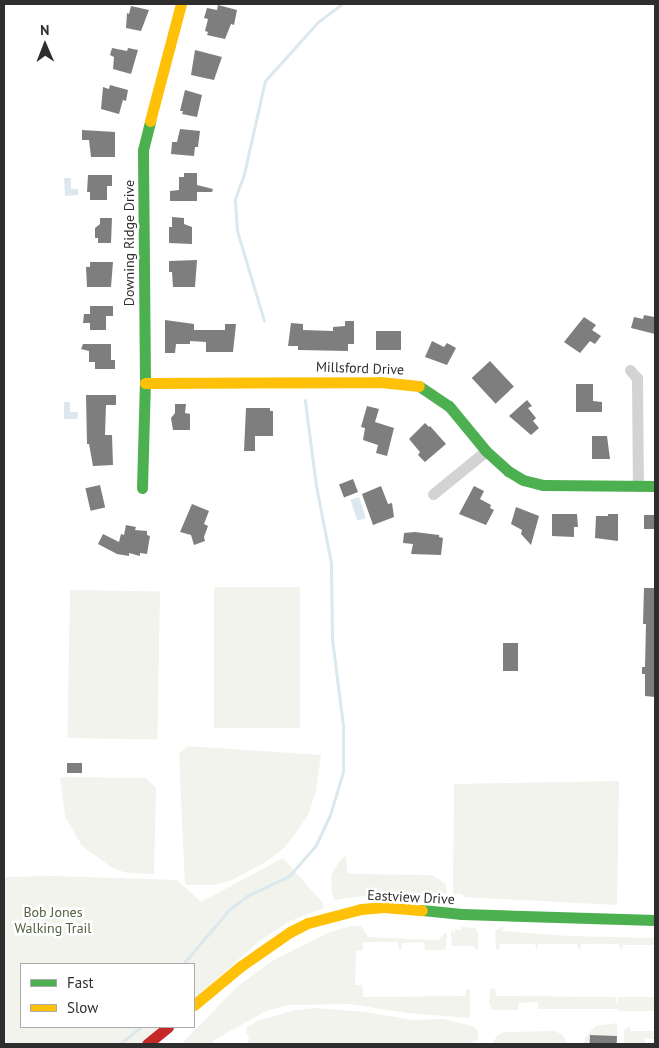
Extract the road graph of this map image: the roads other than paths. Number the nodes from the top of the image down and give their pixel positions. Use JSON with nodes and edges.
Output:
{"nodes":[{"id":1,"x":181,"y":4,"type":"edge"},
{"id":2,"x":630,"y":370,"type":"dead end"},
{"id":3,"x":145,"y":383,"type":"junction"},
{"id":4,"x":486,"y":450,"type":"junction"},
{"id":5,"x":638,"y":486,"type":"junction"},
{"id":6,"x":655,"y":486,"type":"edge"},
{"id":7,"x":142,"y":488,"type":"dead end"},
{"id":8,"x":432,"y":494,"type":"dead end"},
{"id":9,"x":655,"y":920,"type":"edge"},
{"id":10,"x":195,"y":1004,"type":"edge"},
{"id":11,"x":167,"y":1028,"type":"edge"},
{"id":12,"x":147,"y":1044,"type":"edge"}],
"edges":[{"from":1,"to":3,"type":"street","name":"Downing Ridge Drive"},
{"from":2,"to":5,"type":"street"},
{"from":3,"to":4,"type":"street","name":"Millsford Drive"},
{"from":3,"to":7,"type":"street","name":"Downing Ridge Drive"},
{"from":4,"to":5,"type":"street","name":"Millsford Drive"},
{"from":4,"to":8,"type":"street"},
{"from":5,"to":6,"type":"street","name":"Millsford Drive"},
{"from":9,"to":10,"type":"street","name":"Eastview Drive"},
{"from":11,"to":12,"type":"street"}]}
